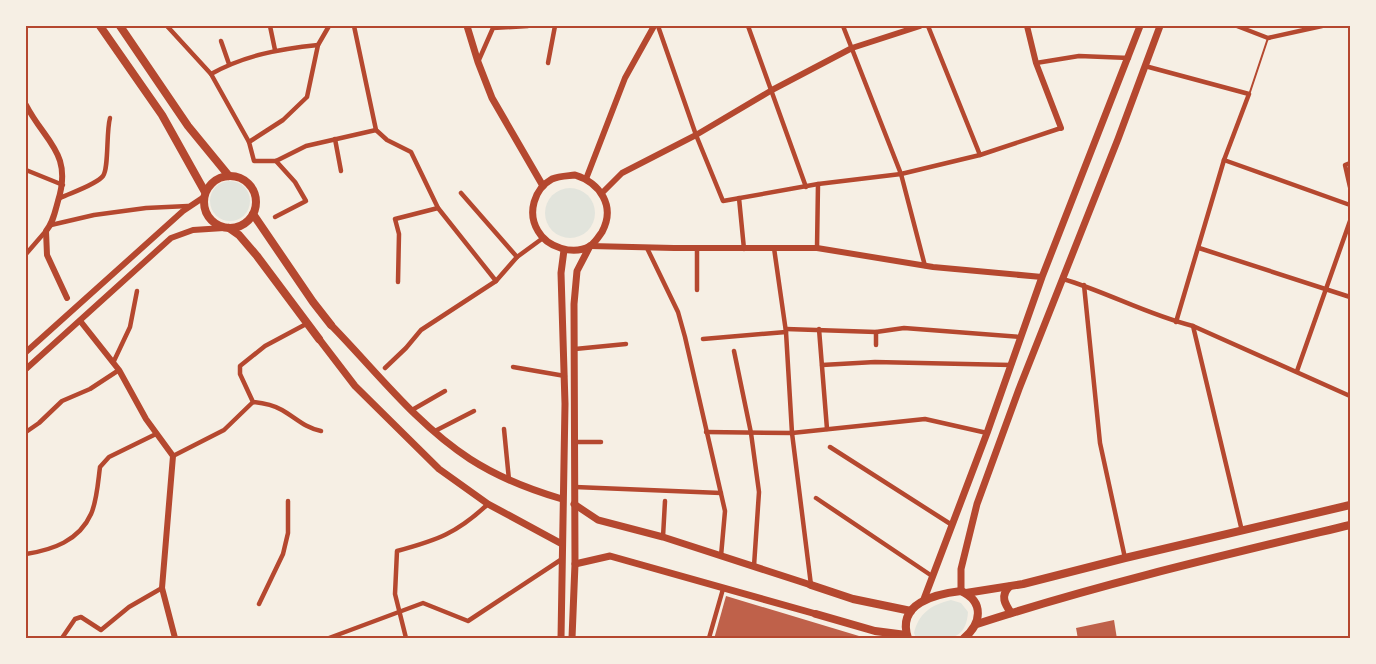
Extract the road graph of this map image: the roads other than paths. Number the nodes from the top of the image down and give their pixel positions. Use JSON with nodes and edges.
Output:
{"nodes":[{"id":1,"x":100,"y":26,"type":"edge"},
{"id":2,"x":167,"y":26,"type":"edge"},
{"id":3,"x":270,"y":26,"type":"edge"},
{"id":4,"x":329,"y":26,"type":"edge"},
{"id":5,"x":354,"y":26,"type":"edge"},
{"id":6,"x":467,"y":26,"type":"edge"},
{"id":7,"x":528,"y":26,"type":"edge"},
{"id":8,"x":555,"y":26,"type":"edge"},
{"id":9,"x":656,"y":26,"type":"edge"},
{"id":10,"x":748,"y":26,"type":"edge"},
{"id":11,"x":843,"y":26,"type":"edge"},
{"id":12,"x":920,"y":26,"type":"edge"},
{"id":13,"x":928,"y":26,"type":"edge"},
{"id":14,"x":1027,"y":26,"type":"edge"},
{"id":15,"x":1140,"y":26,"type":"edge"},
{"id":16,"x":1160,"y":26,"type":"edge"},
{"id":17,"x":1237,"y":26,"type":"edge"},
{"id":18,"x":1322,"y":26,"type":"edge"},
{"id":19,"x":1349,"y":26,"type":"edge"},
{"id":20,"x":122,"y":27,"type":"edge"},
{"id":21,"x":494,"y":27,"type":"edge"},
{"id":22,"x":1350,"y":30,"type":"edge"},
{"id":23,"x":1268,"y":38,"type":"junction"},
{"id":24,"x":221,"y":41,"type":"dead end"},
{"id":25,"x":318,"y":45,"type":"junction"},
{"id":26,"x":852,"y":48,"type":"junction"},
{"id":27,"x":275,"y":50,"type":"junction"},
{"id":28,"x":1129,"y":58,"type":"junction"},
{"id":29,"x":478,"y":62,"type":"junction"},
{"id":30,"x":548,"y":63,"type":"dead end"},
{"id":31,"x":1036,"y":63,"type":"junction"},
{"id":32,"x":229,"y":64,"type":"junction"},
{"id":33,"x":1145,"y":66,"type":"junction"},
{"id":34,"x":211,"y":74,"type":"junction"},
{"id":35,"x":772,"y":90,"type":"junction"},
{"id":36,"x":1249,"y":94,"type":"junction"},
{"id":37,"x":26,"y":105,"type":"edge"},
{"id":38,"x":110,"y":118,"type":"dead end"},
{"id":39,"x":1060,"y":129,"type":"joint"},
{"id":40,"x":376,"y":130,"type":"junction"},
{"id":41,"x":696,"y":135,"type":"junction"},
{"id":42,"x":335,"y":139,"type":"junction"},
{"id":43,"x":249,"y":142,"type":"junction"},
{"id":44,"x":980,"y":155,"type":"junction"},
{"id":45,"x":1224,"y":160,"type":"junction"},
{"id":46,"x":276,"y":161,"type":"junction"},
{"id":47,"x":1350,"y":164,"type":"edge"},
{"id":48,"x":26,"y":170,"type":"edge"},
{"id":49,"x":341,"y":171,"type":"dead end"},
{"id":50,"x":901,"y":174,"type":"junction"},
{"id":51,"x":229,"y":176,"type":"junction"},
{"id":52,"x":586,"y":179,"type":"junction"},
{"id":53,"x":818,"y":184,"type":"junction"},
{"id":54,"x":63,"y":185,"type":"junction"},
{"id":55,"x":543,"y":186,"type":"junction"},
{"id":56,"x":806,"y":187,"type":"junction"},
{"id":57,"x":1350,"y":187,"type":"edge"},
{"id":58,"x":461,"y":193,"type":"dead end"},
{"id":59,"x":602,"y":193,"type":"junction"},
{"id":60,"x":205,"y":194,"type":"junction"},
{"id":61,"x":60,"y":198,"type":"junction"},
{"id":62,"x":739,"y":198,"type":"junction"},
{"id":63,"x":1350,"y":205,"type":"edge"},
{"id":64,"x":188,"y":206,"type":"junction"},
{"id":65,"x":438,"y":208,"type":"junction"},
{"id":66,"x":253,"y":214,"type":"junction"},
{"id":67,"x":275,"y":217,"type":"dead end"},
{"id":68,"x":1350,"y":221,"type":"edge"},
{"id":69,"x":51,"y":225,"type":"junction"},
{"id":70,"x":227,"y":228,"type":"junction"},
{"id":71,"x":46,"y":231,"type":"junction"},
{"id":72,"x":543,"y":238,"type":"junction"},
{"id":73,"x":590,"y":246,"type":"junction"},
{"id":74,"x":647,"y":248,"type":"junction"},
{"id":75,"x":697,"y":248,"type":"junction"},
{"id":76,"x":774,"y":248,"type":"junction"},
{"id":77,"x":817,"y":248,"type":"junction"},
{"id":78,"x":1199,"y":248,"type":"junction"},
{"id":79,"x":744,"y":249,"type":"junction"},
{"id":80,"x":564,"y":250,"type":"junction"},
{"id":81,"x":26,"y":254,"type":"edge"},
{"id":82,"x":517,"y":257,"type":"junction"},
{"id":83,"x":925,"y":266,"type":"junction"},
{"id":84,"x":1042,"y":277,"type":"junction"},
{"id":85,"x":1063,"y":279,"type":"junction"},
{"id":86,"x":496,"y":281,"type":"junction"},
{"id":87,"x":398,"y":282,"type":"dead end"},
{"id":88,"x":1084,"y":285,"type":"junction"},
{"id":89,"x":697,"y":290,"type":"dead end"},
{"id":90,"x":1326,"y":290,"type":"junction"},
{"id":91,"x":137,"y":291,"type":"dead end"},
{"id":92,"x":1350,"y":297,"type":"edge"},
{"id":93,"x":67,"y":298,"type":"dead end"},
{"id":94,"x":81,"y":322,"type":"dead end"},
{"id":95,"x":1176,"y":322,"type":"junction"},
{"id":96,"x":308,"y":323,"type":"junction"},
{"id":97,"x":331,"y":325,"type":"joint"},
{"id":98,"x":1193,"y":326,"type":"junction"},
{"id":99,"x":819,"y":329,"type":"junction"},
{"id":100,"x":786,"y":330,"type":"junction"},
{"id":101,"x":876,"y":332,"type":"junction"},
{"id":102,"x":1020,"y":338,"type":"junction"},
{"id":103,"x":319,"y":339,"type":"joint"},
{"id":104,"x":703,"y":339,"type":"dead end"},
{"id":105,"x":626,"y":344,"type":"dead end"},
{"id":106,"x":876,"y":345,"type":"dead end"},
{"id":107,"x":575,"y":349,"type":"junction"},
{"id":108,"x":734,"y":351,"type":"dead end"},
{"id":109,"x":26,"y":352,"type":"edge"},
{"id":110,"x":113,"y":363,"type":"junction"},
{"id":111,"x":822,"y":365,"type":"junction"},
{"id":112,"x":1011,"y":366,"type":"junction"},
{"id":113,"x":513,"y":367,"type":"dead end"},
{"id":114,"x":385,"y":368,"type":"dead end"},
{"id":115,"x":26,"y":369,"type":"edge"},
{"id":116,"x":119,"y":370,"type":"junction"},
{"id":117,"x":1297,"y":371,"type":"junction"},
{"id":118,"x":565,"y":376,"type":"junction"},
{"id":119,"x":445,"y":391,"type":"dead end"},
{"id":120,"x":1350,"y":396,"type":"edge"},
{"id":121,"x":254,"y":402,"type":"junction"},
{"id":122,"x":412,"y":410,"type":"junction"},
{"id":123,"x":474,"y":411,"type":"dead end"},
{"id":124,"x":504,"y":429,"type":"dead end"},
{"id":125,"x":827,"y":429,"type":"junction"},
{"id":126,"x":321,"y":431,"type":"dead end"},
{"id":127,"x":435,"y":431,"type":"junction"},
{"id":128,"x":26,"y":432,"type":"edge"},
{"id":129,"x":706,"y":432,"type":"junction"},
{"id":130,"x":752,"y":433,"type":"junction"},
{"id":131,"x":987,"y":433,"type":"junction"},
{"id":132,"x":156,"y":434,"type":"junction"},
{"id":133,"x":792,"y":434,"type":"junction"},
{"id":134,"x":575,"y":442,"type":"junction"},
{"id":135,"x":601,"y":442,"type":"dead end"},
{"id":136,"x":830,"y":447,"type":"dead end"},
{"id":137,"x":173,"y":456,"type":"junction"},
{"id":138,"x":509,"y":480,"type":"junction"},
{"id":139,"x":575,"y":487,"type":"junction"},
{"id":140,"x":721,"y":493,"type":"junction"},
{"id":141,"x":816,"y":498,"type":"dead end"},
{"id":142,"x":562,"y":499,"type":"junction"},
{"id":143,"x":288,"y":501,"type":"dead end"},
{"id":144,"x":665,"y":501,"type":"dead end"},
{"id":145,"x":488,"y":504,"type":"junction"},
{"id":146,"x":574,"y":504,"type":"junction"},
{"id":147,"x":1350,"y":505,"type":"edge"},
{"id":148,"x":952,"y":525,"type":"junction"},
{"id":149,"x":1350,"y":525,"type":"edge"},
{"id":150,"x":1242,"y":531,"type":"junction"},
{"id":151,"x":663,"y":537,"type":"junction"},
{"id":152,"x":562,"y":544,"type":"junction"},
{"id":153,"x":26,"y":554,"type":"edge"},
{"id":154,"x":721,"y":556,"type":"junction"},
{"id":155,"x":1125,"y":558,"type":"junction"},
{"id":156,"x":562,"y":560,"type":"junction"},
{"id":157,"x":575,"y":564,"type":"junction"},
{"id":158,"x":754,"y":566,"type":"junction"},
{"id":159,"x":932,"y":576,"type":"junction"},
{"id":160,"x":811,"y":585,"type":"junction"},
{"id":161,"x":1009,"y":587,"type":"junction"},
{"id":162,"x":162,"y":588,"type":"junction"},
{"id":163,"x":723,"y":589,"type":"junction"},
{"id":164,"x":964,"y":592,"type":"junction"},
{"id":165,"x":924,"y":599,"type":"junction"},
{"id":166,"x":259,"y":604,"type":"dead end"},
{"id":167,"x":398,"y":611,"type":"junction"},
{"id":168,"x":911,"y":611,"type":"junction"},
{"id":169,"x":1011,"y":613,"type":"junction"},
{"id":170,"x":816,"y":614,"type":"joint"},
{"id":171,"x":977,"y":624,"type":"junction"},
{"id":172,"x":907,"y":637,"type":"edge"},
{"id":173,"x":62,"y":639,"type":"edge"},
{"id":174,"x":175,"y":639,"type":"edge"},
{"id":175,"x":329,"y":639,"type":"edge"},
{"id":176,"x":406,"y":639,"type":"edge"},
{"id":177,"x":561,"y":639,"type":"edge"},
{"id":178,"x":572,"y":639,"type":"edge"},
{"id":179,"x":709,"y":639,"type":"edge"},
{"id":180,"x":964,"y":639,"type":"edge"}],
"edges":[{"from":1,"to":60,"type":"main road"},
{"from":2,"to":34,"type":"street"},
{"from":3,"to":27,"type":"street"},
{"from":4,"to":25,"type":"street"},
{"from":5,"to":40,"type":"street"},
{"from":6,"to":29,"type":"main road"},
{"from":7,"to":21,"type":"street"},
{"from":8,"to":30,"type":"street"},
{"from":9,"to":41,"type":"street"},
{"from":9,"to":52,"type":"street"},
{"from":10,"to":35,"type":"street"},
{"from":11,"to":26,"type":"street"},
{"from":12,"to":26,"type":"street"},
{"from":13,"to":44,"type":"street"},
{"from":14,"to":31,"type":"street"},
{"from":15,"to":28,"type":"main road"},
{"from":16,"to":33,"type":"main road"},
{"from":17,"to":23,"type":"street"},
{"from":18,"to":23,"type":"street"},
{"from":19,"to":22,"type":"lane"},
{"from":20,"to":51,"type":"main road"},
{"from":21,"to":29,"type":"street"},
{"from":23,"to":36,"type":"lane"},
{"from":24,"to":32,"type":"street"},
{"from":25,"to":27,"type":"street"},
{"from":25,"to":43,"type":"street"},
{"from":26,"to":35,"type":"street"},
{"from":26,"to":50,"type":"street"},
{"from":27,"to":32,"type":"street"},
{"from":28,"to":31,"type":"street"},
{"from":28,"to":84,"type":"main road"},
{"from":29,"to":55,"type":"main road"},
{"from":31,"to":39,"type":"street"},
{"from":32,"to":34,"type":"street"},
{"from":33,"to":36,"type":"street"},
{"from":33,"to":85,"type":"main road"},
{"from":34,"to":43,"type":"street"},
{"from":35,"to":41,"type":"street"},
{"from":35,"to":56,"type":"street"},
{"from":36,"to":45,"type":"street"},
{"from":37,"to":54,"type":"street"},
{"from":38,"to":61,"type":"street"},
{"from":39,"to":44,"type":"street"},
{"from":40,"to":42,"type":"street"},
{"from":40,"to":65,"type":"street"},
{"from":41,"to":59,"type":"street"},
{"from":41,"to":62,"type":"street"},
{"from":42,"to":46,"type":"street"},
{"from":42,"to":49,"type":"street"},
{"from":43,"to":46,"type":"street"},
{"from":44,"to":50,"type":"street"},
{"from":45,"to":63,"type":"street"},
{"from":45,"to":78,"type":"street"},
{"from":46,"to":67,"type":"street"},
{"from":47,"to":57,"type":"street"},
{"from":48,"to":54,"type":"street"},
{"from":50,"to":53,"type":"street"},
{"from":50,"to":83,"type":"street"},
{"from":51,"to":60,"type":"main road"},
{"from":51,"to":66,"type":"main road"},
{"from":52,"to":55,"type":"main road"},
{"from":52,"to":59,"type":"main road"},
{"from":53,"to":56,"type":"street"},
{"from":53,"to":77,"type":"street"},
{"from":54,"to":61,"type":"street"},
{"from":55,"to":72,"type":"main road"},
{"from":56,"to":62,"type":"street"},
{"from":58,"to":82,"type":"street"},
{"from":59,"to":73,"type":"main road"},
{"from":60,"to":64,"type":"street"},
{"from":60,"to":70,"type":"main road"},
{"from":61,"to":69,"type":"street"},
{"from":62,"to":79,"type":"street"},
{"from":64,"to":69,"type":"street"},
{"from":64,"to":109,"type":"street"},
{"from":65,"to":86,"type":"street"},
{"from":65,"to":87,"type":"street"},
{"from":66,"to":70,"type":"main road"},
{"from":66,"to":97,"type":"main road"},
{"from":68,"to":90,"type":"street"},
{"from":69,"to":71,"type":"street"},
{"from":70,"to":96,"type":"main road"},
{"from":70,"to":115,"type":"street"},
{"from":71,"to":81,"type":"street"},
{"from":71,"to":93,"type":"street"},
{"from":72,"to":80,"type":"main road"},
{"from":72,"to":82,"type":"street"},
{"from":73,"to":74,"type":"street"},
{"from":73,"to":80,"type":"main road"},
{"from":73,"to":107,"type":"main road"},
{"from":74,"to":75,"type":"street"},
{"from":74,"to":129,"type":"street"},
{"from":75,"to":79,"type":"street"},
{"from":75,"to":89,"type":"street"},
{"from":76,"to":77,"type":"street"},
{"from":76,"to":79,"type":"street"},
{"from":76,"to":100,"type":"street"},
{"from":77,"to":83,"type":"street"},
{"from":78,"to":90,"type":"street"},
{"from":78,"to":95,"type":"street"},
{"from":80,"to":118,"type":"main road"},
{"from":82,"to":86,"type":"street"},
{"from":83,"to":84,"type":"street"},
{"from":84,"to":102,"type":"main road"},
{"from":85,"to":88,"type":"street"},
{"from":85,"to":164,"type":"main road"},
{"from":86,"to":114,"type":"street"},
{"from":88,"to":95,"type":"street"},
{"from":88,"to":155,"type":"street"},
{"from":90,"to":92,"type":"street"},
{"from":90,"to":117,"type":"street"},
{"from":91,"to":110,"type":"street"},
{"from":94,"to":110,"type":"street"},
{"from":95,"to":98,"type":"street"},
{"from":96,"to":103,"type":"main road"},
{"from":96,"to":121,"type":"street"},
{"from":97,"to":122,"type":"main road"},
{"from":98,"to":117,"type":"street"},
{"from":98,"to":150,"type":"street"},
{"from":99,"to":100,"type":"street"},
{"from":99,"to":101,"type":"street"},
{"from":99,"to":111,"type":"street"},
{"from":100,"to":104,"type":"street"},
{"from":100,"to":133,"type":"street"},
{"from":101,"to":102,"type":"street"},
{"from":101,"to":106,"type":"street"},
{"from":102,"to":112,"type":"main road"},
{"from":103,"to":145,"type":"main road"},
{"from":105,"to":107,"type":"street"},
{"from":107,"to":134,"type":"main road"},
{"from":108,"to":130,"type":"street"},
{"from":110,"to":116,"type":"street"},
{"from":111,"to":112,"type":"street"},
{"from":111,"to":125,"type":"street"},
{"from":112,"to":131,"type":"main road"},
{"from":113,"to":118,"type":"street"},
{"from":116,"to":128,"type":"street"},
{"from":116,"to":132,"type":"street"},
{"from":117,"to":120,"type":"street"},
{"from":118,"to":142,"type":"main road"},
{"from":119,"to":122,"type":"street"},
{"from":121,"to":126,"type":"street"},
{"from":121,"to":137,"type":"street"},
{"from":122,"to":127,"type":"main road"},
{"from":123,"to":127,"type":"street"},
{"from":124,"to":138,"type":"street"},
{"from":125,"to":131,"type":"street"},
{"from":125,"to":133,"type":"street"},
{"from":127,"to":138,"type":"main road"},
{"from":129,"to":130,"type":"street"},
{"from":129,"to":140,"type":"street"},
{"from":130,"to":133,"type":"street"},
{"from":130,"to":158,"type":"street"},
{"from":131,"to":148,"type":"main road"},
{"from":132,"to":137,"type":"street"},
{"from":132,"to":153,"type":"street"},
{"from":133,"to":160,"type":"street"},
{"from":134,"to":135,"type":"street"},
{"from":134,"to":139,"type":"main road"},
{"from":136,"to":148,"type":"street"},
{"from":137,"to":162,"type":"street"},
{"from":138,"to":142,"type":"main road"},
{"from":139,"to":140,"type":"street"},
{"from":139,"to":146,"type":"main road"},
{"from":140,"to":154,"type":"street"},
{"from":141,"to":159,"type":"street"},
{"from":142,"to":152,"type":"main road"},
{"from":143,"to":166,"type":"street"},
{"from":144,"to":151,"type":"street"},
{"from":145,"to":152,"type":"main road"},
{"from":145,"to":167,"type":"street"},
{"from":146,"to":151,"type":"main road"},
{"from":146,"to":157,"type":"main road"},
{"from":147,"to":150,"type":"main road"},
{"from":148,"to":159,"type":"main road"},
{"from":149,"to":169,"type":"main road"},
{"from":150,"to":155,"type":"main road"},
{"from":151,"to":154,"type":"main road"},
{"from":152,"to":156,"type":"main road"},
{"from":154,"to":158,"type":"main road"},
{"from":155,"to":161,"type":"main road"},
{"from":156,"to":167,"type":"street"},
{"from":156,"to":177,"type":"main road"},
{"from":157,"to":163,"type":"main road"},
{"from":157,"to":178,"type":"main road"},
{"from":158,"to":160,"type":"main road"},
{"from":159,"to":165,"type":"main road"},
{"from":160,"to":168,"type":"main road"},
{"from":161,"to":164,"type":"main road"},
{"from":161,"to":169,"type":"main road"},
{"from":162,"to":173,"type":"street"},
{"from":162,"to":174,"type":"street"},
{"from":163,"to":170,"type":"main road"},
{"from":163,"to":179,"type":"street"},
{"from":164,"to":165,"type":"main road"},
{"from":164,"to":171,"type":"main road"},
{"from":165,"to":168,"type":"main road"},
{"from":167,"to":175,"type":"street"},
{"from":167,"to":176,"type":"street"},
{"from":168,"to":172,"type":"main road"},
{"from":169,"to":171,"type":"main road"},
{"from":170,"to":172,"type":"main road"},
{"from":171,"to":180,"type":"main road"}]}
